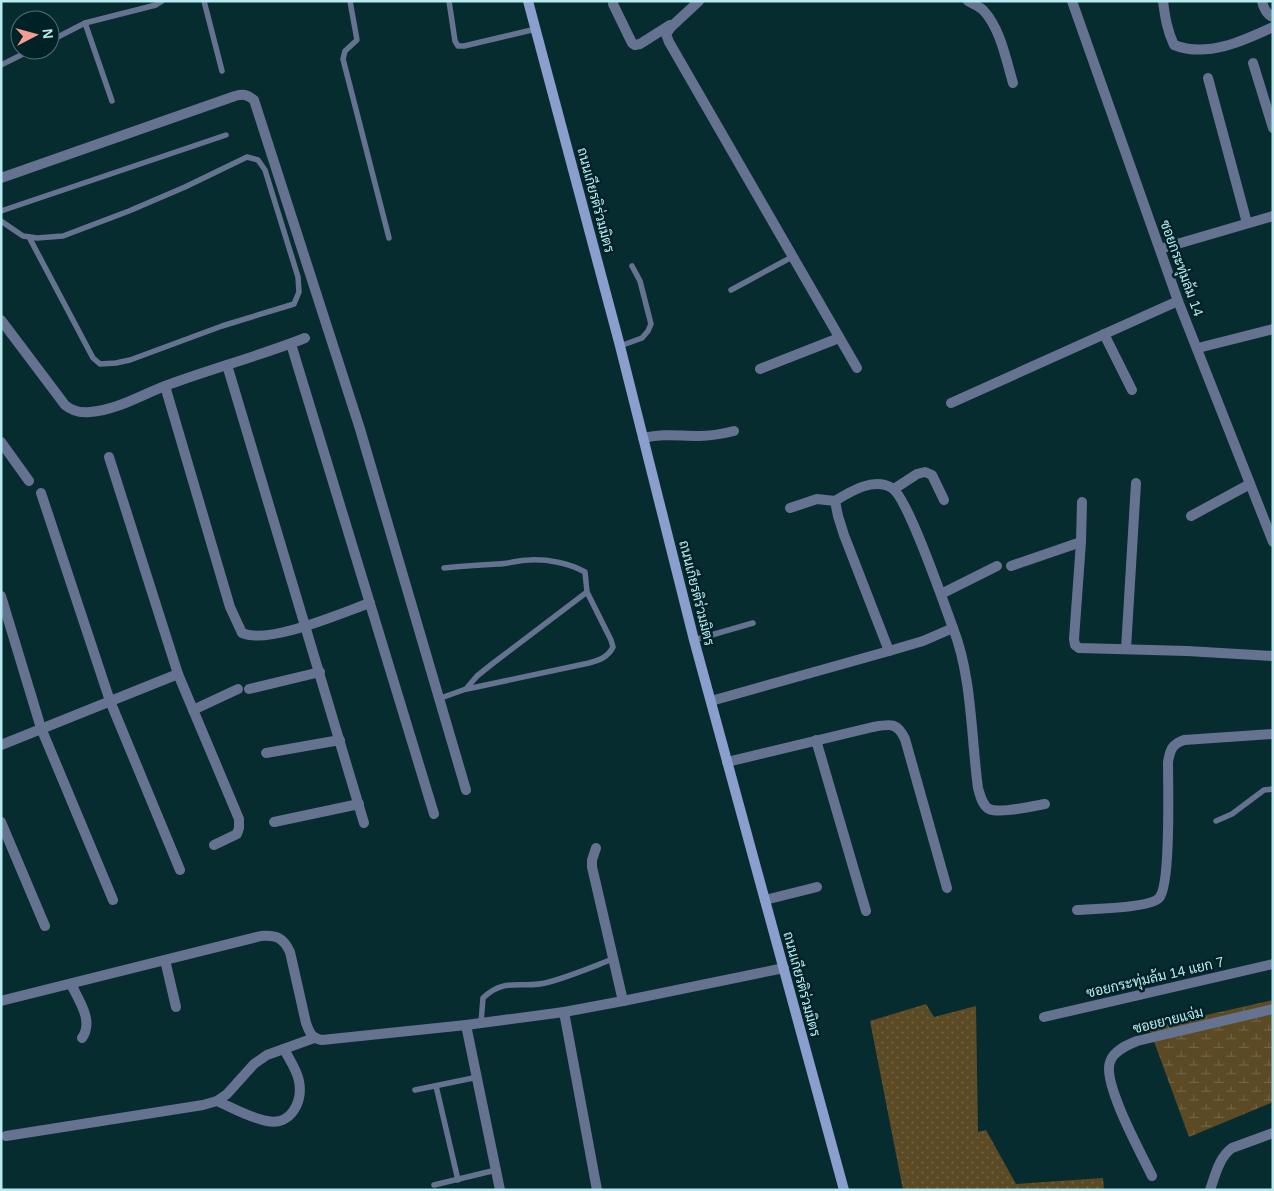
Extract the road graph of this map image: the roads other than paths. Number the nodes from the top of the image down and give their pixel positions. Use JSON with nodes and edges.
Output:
{"nodes":[{"id":1,"x":162,"y":1,"type":"edge"},
{"id":2,"x":204,"y":1,"type":"edge"},
{"id":3,"x":350,"y":1,"type":"edge"},
{"id":4,"x":449,"y":1,"type":"edge"},
{"id":5,"x":528,"y":1,"type":"edge"},
{"id":6,"x":699,"y":1,"type":"edge"},
{"id":7,"x":968,"y":1,"type":"edge"},
{"id":8,"x":1072,"y":1,"type":"edge"},
{"id":9,"x":1163,"y":1,"type":"edge"},
{"id":10,"x":1262,"y":1,"type":"edge"},
{"id":11,"x":612,"y":4,"type":"dead end"},
{"id":12,"x":1273,"y":18,"type":"edge"},
{"id":13,"x":679,"y":19,"type":"junction"},
{"id":14,"x":85,"y":23,"type":"junction"},
{"id":15,"x":1273,"y":27,"type":"edge"},
{"id":16,"x":536,"y":29,"type":"junction"},
{"id":17,"x":60,"y":36,"type":"edge"},
{"id":18,"x":1254,"y":63,"type":"dead end"},
{"id":19,"x":222,"y":71,"type":"dead end"},
{"id":20,"x":1208,"y":78,"type":"dead end"},
{"id":21,"x":1013,"y":83,"type":"dead end"},
{"id":22,"x":112,"y":101,"type":"dead end"},
{"id":23,"x":1273,"y":128,"type":"edge"},
{"id":24,"x":226,"y":135,"type":"dead end"},
{"id":25,"x":1,"y":178,"type":"edge"},
{"id":26,"x":1,"y":211,"type":"edge"},
{"id":27,"x":1273,"y":216,"type":"edge"},
{"id":28,"x":1,"y":221,"type":"edge"},
{"id":29,"x":1247,"y":223,"type":"junction"},
{"id":30,"x":29,"y":237,"type":"junction"},
{"id":31,"x":389,"y":238,"type":"dead end"},
{"id":32,"x":1160,"y":249,"type":"junction"},
{"id":33,"x":792,"y":257,"type":"junction"},
{"id":34,"x":632,"y":266,"type":"dead end"},
{"id":35,"x":731,"y":290,"type":"dead end"},
{"id":36,"x":1178,"y":301,"type":"junction"},
{"id":37,"x":1,"y":320,"type":"edge"},
{"id":38,"x":1273,"y":329,"type":"edge"},
{"id":39,"x":1104,"y":334,"type":"junction"},
{"id":40,"x":305,"y":338,"type":"dead end"},
{"id":41,"x":839,"y":338,"type":"junction"},
{"id":42,"x":291,"y":344,"type":"junction"},
{"id":43,"x":620,"y":346,"type":"junction"},
{"id":44,"x":1198,"y":348,"type":"junction"},
{"id":45,"x":227,"y":365,"type":"junction"},
{"id":46,"x":857,"y":368,"type":"dead end"},
{"id":47,"x":760,"y":369,"type":"dead end"},
{"id":48,"x":165,"y":386,"type":"junction"},
{"id":49,"x":1132,"y":390,"type":"dead end"},
{"id":50,"x":951,"y":403,"type":"dead end"},
{"id":51,"x":734,"y":431,"type":"dead end"},
{"id":52,"x":643,"y":438,"type":"junction"},
{"id":53,"x":1,"y":442,"type":"edge"},
{"id":54,"x":109,"y":457,"type":"dead end"},
{"id":55,"x":29,"y":481,"type":"dead end"},
{"id":56,"x":1136,"y":483,"type":"dead end"},
{"id":57,"x":1250,"y":484,"type":"junction"},
{"id":58,"x":894,"y":489,"type":"junction"},
{"id":59,"x":41,"y":493,"type":"dead end"},
{"id":60,"x":944,"y":500,"type":"dead end"},
{"id":61,"x":835,"y":501,"type":"junction"},
{"id":62,"x":1082,"y":502,"type":"dead end"},
{"id":63,"x":790,"y":508,"type":"dead end"},
{"id":64,"x":1191,"y":516,"type":"dead end"},
{"id":65,"x":1081,"y":542,"type":"junction"},
{"id":66,"x":1273,"y":542,"type":"edge"},
{"id":67,"x":997,"y":566,"type":"dead end"},
{"id":68,"x":1010,"y":566,"type":"dead end"},
{"id":69,"x":444,"y":568,"type":"dead end"},
{"id":70,"x":587,"y":592,"type":"junction"},
{"id":71,"x":941,"y":594,"type":"junction"},
{"id":72,"x":1,"y":596,"type":"edge"},
{"id":73,"x":370,"y":603,"type":"junction"},
{"id":74,"x":753,"y":623,"type":"dead end"},
{"id":75,"x":306,"y":626,"type":"junction"},
{"id":76,"x":954,"y":628,"type":"junction"},
{"id":77,"x":694,"y":640,"type":"junction"},
{"id":78,"x":1126,"y":650,"type":"junction"},
{"id":79,"x":889,"y":651,"type":"junction"},
{"id":80,"x":1273,"y":656,"type":"edge"},
{"id":81,"x":320,"y":672,"type":"junction"},
{"id":82,"x":178,"y":674,"type":"junction"},
{"id":83,"x":238,"y":689,"type":"dead end"},
{"id":84,"x":249,"y":689,"type":"dead end"},
{"id":85,"x":466,"y":689,"type":"junction"},
{"id":86,"x":438,"y":699,"type":"junction"},
{"id":87,"x":110,"y":701,"type":"junction"},
{"id":88,"x":711,"y":701,"type":"junction"},
{"id":89,"x":193,"y":710,"type":"junction"},
{"id":90,"x":41,"y":728,"type":"junction"},
{"id":91,"x":1273,"y":734,"type":"edge"},
{"id":92,"x":340,"y":740,"type":"junction"},
{"id":93,"x":816,"y":740,"type":"junction"},
{"id":94,"x":1,"y":745,"type":"edge"},
{"id":95,"x":266,"y":753,"type":"dead end"},
{"id":96,"x":727,"y":762,"type":"junction"},
{"id":97,"x":1273,"y":788,"type":"edge"},
{"id":98,"x":466,"y":790,"type":"dead end"},
{"id":99,"x":359,"y":804,"type":"junction"},
{"id":100,"x":1045,"y":804,"type":"dead end"},
{"id":101,"x":434,"y":814,"type":"dead end"},
{"id":102,"x":1216,"y":821,"type":"dead end"},
{"id":103,"x":1,"y":822,"type":"edge"},
{"id":104,"x":274,"y":822,"type":"dead end"},
{"id":105,"x":364,"y":823,"type":"dead end"},
{"id":106,"x":214,"y":845,"type":"dead end"},
{"id":107,"x":596,"y":848,"type":"dead end"},
{"id":108,"x":180,"y":870,"type":"dead end"},
{"id":109,"x":817,"y":887,"type":"dead end"},
{"id":110,"x":947,"y":888,"type":"dead end"},
{"id":111,"x":113,"y":900,"type":"dead end"},
{"id":112,"x":765,"y":900,"type":"junction"},
{"id":113,"x":866,"y":910,"type":"dead end"},
{"id":114,"x":1077,"y":910,"type":"dead end"},
{"id":115,"x":45,"y":926,"type":"dead end"},
{"id":116,"x":612,"y":959,"type":"junction"},
{"id":117,"x":165,"y":960,"type":"junction"},
{"id":118,"x":1273,"y":964,"type":"edge"},
{"id":119,"x":784,"y":968,"type":"junction"},
{"id":120,"x":71,"y":984,"type":"junction"},
{"id":121,"x":1,"y":1001,"type":"edge"},
{"id":122,"x":623,"y":1001,"type":"junction"},
{"id":123,"x":176,"y":1007,"type":"dead end"},
{"id":124,"x":1273,"y":1009,"type":"edge"},
{"id":125,"x":564,"y":1012,"type":"junction"},
{"id":126,"x":1044,"y":1017,"type":"dead end"},
{"id":127,"x":481,"y":1023,"type":"junction"},
{"id":128,"x":466,"y":1025,"type":"junction"},
{"id":129,"x":82,"y":1038,"type":"dead end"},
{"id":130,"x":314,"y":1038,"type":"junction"},
{"id":131,"x":284,"y":1049,"type":"junction"},
{"id":132,"x":478,"y":1077,"type":"junction"},
{"id":133,"x":436,"y":1086,"type":"junction"},
{"id":134,"x":416,"y":1090,"type":"dead end"},
{"id":135,"x":217,"y":1101,"type":"junction"},
{"id":136,"x":1273,"y":1133,"type":"edge"},
{"id":137,"x":6,"y":1136,"type":"dead end"},
{"id":138,"x":496,"y":1170,"type":"junction"},
{"id":139,"x":1152,"y":1176,"type":"dead end"},
{"id":140,"x":458,"y":1180,"type":"junction"},
{"id":141,"x":434,"y":1184,"type":"dead end"},
{"id":142,"x":500,"y":1190,"type":"edge"},
{"id":143,"x":597,"y":1190,"type":"edge"},
{"id":144,"x":844,"y":1190,"type":"edge"},
{"id":145,"x":1210,"y":1190,"type":"edge"}],
"edges":[{"from":1,"to":14,"type":"lane"},
{"from":2,"to":19,"type":"lane"},
{"from":3,"to":31,"type":"lane"},
{"from":4,"to":16,"type":"lane"},
{"from":5,"to":16,"type":"street","name":"ถนนเกียรติร่วมมิตร"},
{"from":6,"to":13,"type":"street"},
{"from":7,"to":21,"type":"street"},
{"from":8,"to":32,"type":"street","name":"ซอยกระทุ่มล้ม 14"},
{"from":9,"to":15,"type":"street"},
{"from":10,"to":12,"type":"street"},
{"from":11,"to":13,"type":"street"},
{"from":13,"to":33,"type":"street"},
{"from":14,"to":17,"type":"lane"},
{"from":14,"to":22,"type":"lane"},
{"from":16,"to":43,"type":"street","name":"ถนนเกียรติร่วมมิตร"},
{"from":18,"to":23,"type":"street"},
{"from":20,"to":29,"type":"street"},
{"from":24,"to":26,"type":"lane"},
{"from":25,"to":86,"type":"street"},
{"from":27,"to":29,"type":"street"},
{"from":28,"to":30,"type":"lane"},
{"from":29,"to":32,"type":"street"},
{"from":30,"to":30,"type":"lane"},
{"from":32,"to":36,"type":"street","name":"ซอยกระทุ่มล้ม 14"},
{"from":33,"to":35,"type":"lane"},
{"from":33,"to":41,"type":"street"},
{"from":34,"to":43,"type":"lane"},
{"from":36,"to":39,"type":"street"},
{"from":36,"to":44,"type":"street","name":"ซอยกระทุ่มล้ม 14"},
{"from":37,"to":48,"type":"street"},
{"from":38,"to":44,"type":"street"},
{"from":39,"to":49,"type":"street"},
{"from":39,"to":50,"type":"street"},
{"from":40,"to":42,"type":"street"},
{"from":41,"to":46,"type":"street"},
{"from":41,"to":47,"type":"street"},
{"from":42,"to":45,"type":"street"},
{"from":42,"to":73,"type":"street"},
{"from":43,"to":52,"type":"street","name":"ถนนเกียรติร่วมมิตร"},
{"from":44,"to":57,"type":"street","name":"ซอยกระทุ่มล้ม 14"},
{"from":45,"to":48,"type":"street"},
{"from":45,"to":75,"type":"street"},
{"from":48,"to":75,"type":"street"},
{"from":51,"to":52,"type":"street"},
{"from":52,"to":77,"type":"street","name":"ถนนเกียรติร่วมมิตร"},
{"from":53,"to":55,"type":"street"},
{"from":54,"to":82,"type":"street"},
{"from":56,"to":78,"type":"street"},
{"from":57,"to":64,"type":"street"},
{"from":57,"to":66,"type":"street","name":"ซอยกระทุ่มล้ม 14"},
{"from":58,"to":60,"type":"street"},
{"from":58,"to":61,"type":"street"},
{"from":58,"to":71,"type":"street"},
{"from":59,"to":87,"type":"street"},
{"from":61,"to":63,"type":"street"},
{"from":61,"to":79,"type":"street"},
{"from":62,"to":65,"type":"street"},
{"from":65,"to":68,"type":"street"},
{"from":65,"to":78,"type":"street"},
{"from":67,"to":71,"type":"street"},
{"from":69,"to":70,"type":"lane"},
{"from":70,"to":85,"type":"lane"},
{"from":70,"to":85,"type":"lane"},
{"from":71,"to":76,"type":"street"},
{"from":72,"to":90,"type":"street"},
{"from":73,"to":75,"type":"street"},
{"from":73,"to":101,"type":"street"},
{"from":74,"to":77,"type":"lane"},
{"from":75,"to":81,"type":"street"},
{"from":76,"to":79,"type":"street"},
{"from":76,"to":100,"type":"street"},
{"from":77,"to":88,"type":"street","name":"ถนนเกียรติร่วมมิตร"},
{"from":78,"to":80,"type":"street"},
{"from":79,"to":88,"type":"street"},
{"from":81,"to":84,"type":"street"},
{"from":81,"to":92,"type":"street"},
{"from":82,"to":87,"type":"street"},
{"from":82,"to":89,"type":"street"},
{"from":83,"to":89,"type":"street"},
{"from":85,"to":86,"type":"lane"},
{"from":86,"to":98,"type":"street"},
{"from":87,"to":90,"type":"street"},
{"from":87,"to":108,"type":"street"},
{"from":88,"to":96,"type":"street","name":"ถนนเกียรติร่วมมิตร"},
{"from":89,"to":106,"type":"street"},
{"from":90,"to":94,"type":"street"},
{"from":90,"to":111,"type":"street"},
{"from":91,"to":114,"type":"street"},
{"from":92,"to":95,"type":"street"},
{"from":92,"to":99,"type":"street"},
{"from":93,"to":96,"type":"street"},
{"from":93,"to":110,"type":"street"},
{"from":93,"to":113,"type":"street"},
{"from":96,"to":112,"type":"street","name":"ถนนเกียรติร่วมมิตร"},
{"from":97,"to":102,"type":"lane"},
{"from":99,"to":104,"type":"street"},
{"from":99,"to":105,"type":"street"},
{"from":103,"to":115,"type":"street"},
{"from":107,"to":116,"type":"street"},
{"from":109,"to":112,"type":"street"},
{"from":112,"to":119,"type":"street","name":"ถนนเกียรติร่วมมิตร"},
{"from":116,"to":122,"type":"street"},
{"from":116,"to":127,"type":"lane"},
{"from":117,"to":120,"type":"street"},
{"from":117,"to":123,"type":"street"},
{"from":117,"to":130,"type":"street"},
{"from":118,"to":126,"type":"street","name":"ซอยกระทุ่มล้ม 14 แยก 7"},
{"from":119,"to":122,"type":"street"},
{"from":119,"to":144,"type":"street","name":"ถนนเกียรติร่วมมิตร"},
{"from":120,"to":121,"type":"street"},
{"from":120,"to":129,"type":"street"},
{"from":122,"to":125,"type":"street"},
{"from":124,"to":139,"type":"street","name":"ซอยยายแจ่ม"},
{"from":125,"to":127,"type":"street"},
{"from":125,"to":143,"type":"street"},
{"from":127,"to":128,"type":"street"},
{"from":128,"to":130,"type":"street"},
{"from":128,"to":132,"type":"street"},
{"from":130,"to":131,"type":"street"},
{"from":131,"to":135,"type":"street"},
{"from":131,"to":135,"type":"street"},
{"from":132,"to":133,"type":"lane"},
{"from":132,"to":138,"type":"street"},
{"from":133,"to":134,"type":"lane"},
{"from":133,"to":140,"type":"lane"},
{"from":135,"to":137,"type":"street"},
{"from":136,"to":145,"type":"street"},
{"from":138,"to":140,"type":"lane"},
{"from":138,"to":142,"type":"street"},
{"from":140,"to":141,"type":"lane"}]}
